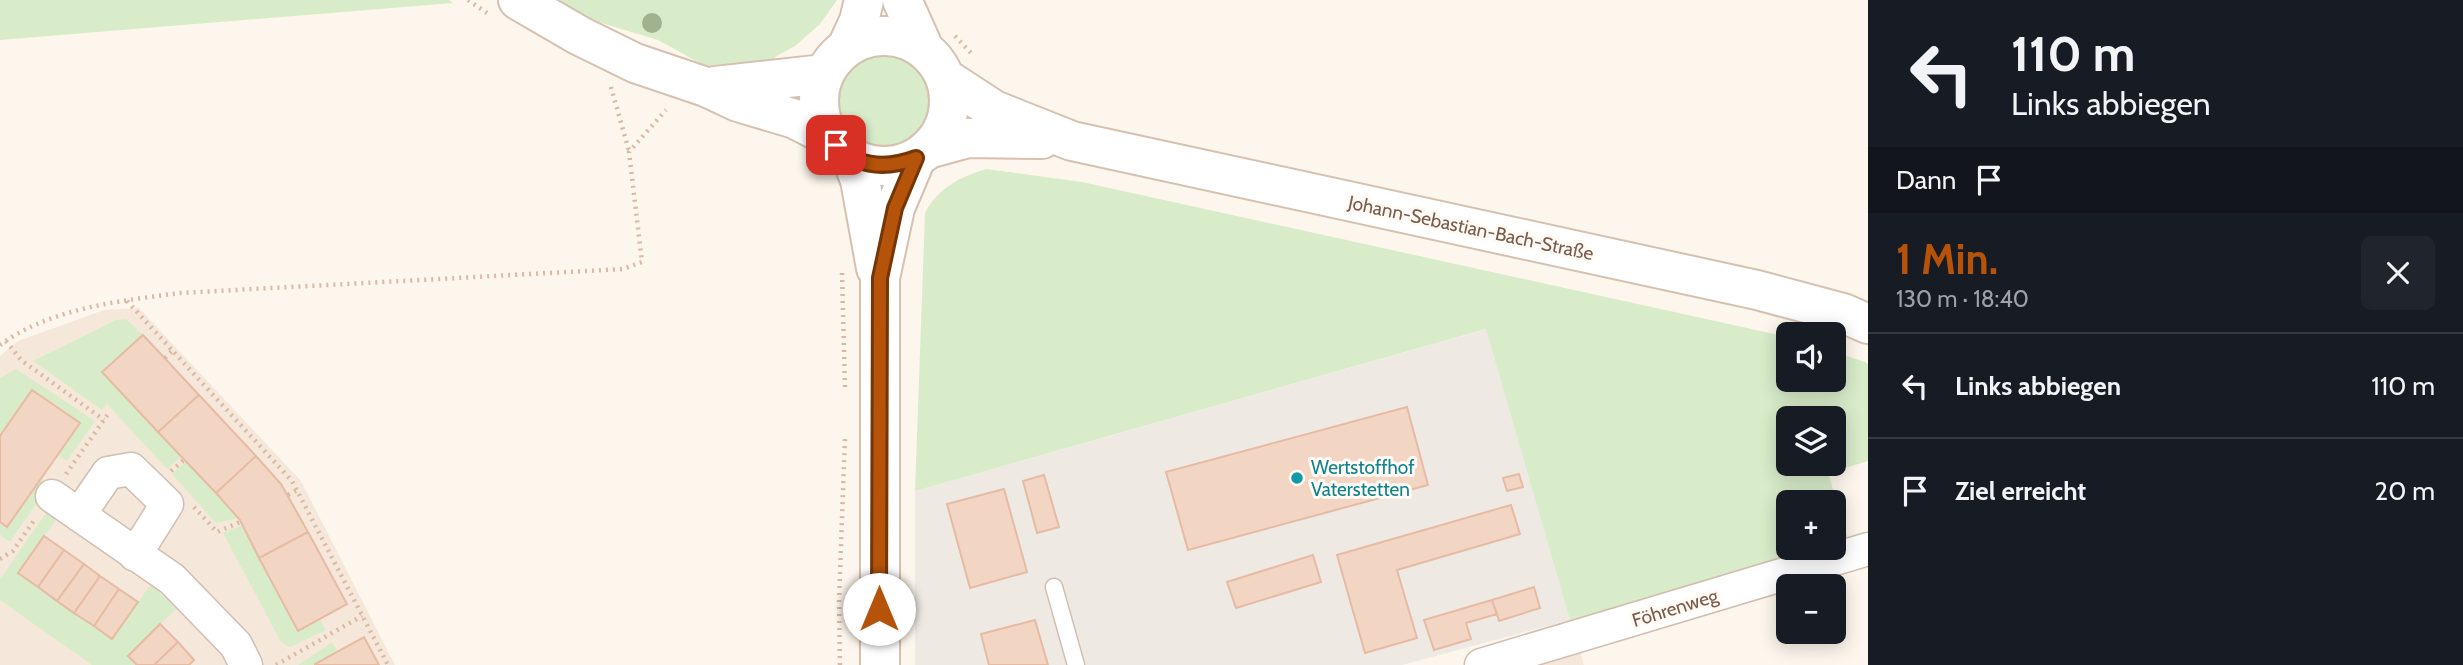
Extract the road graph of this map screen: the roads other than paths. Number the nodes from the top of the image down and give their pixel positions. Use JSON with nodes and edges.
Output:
{"nodes":[{"id":1,"x":518,"y":0,"type":"edge"},
{"id":2,"x":864,"y":0,"type":"edge"},
{"id":3,"x":902,"y":0,"type":"edge"},
{"id":4,"x":950,"y":55,"type":"junction"},
{"id":5,"x":835,"y":60,"type":"junction"},
{"id":6,"x":706,"y":87,"type":"junction"},
{"id":7,"x":1072,"y":141,"type":"junction"},
{"id":8,"x":841,"y":147,"type":"junction"},
{"id":9,"x":922,"y":153,"type":"junction"},
{"id":10,"x":880,"y":278,"type":"junction"},
{"id":11,"x":1868,"y":324,"type":"edge"},
{"id":12,"x":52,"y":496,"type":"road end"},
{"id":13,"x":79,"y":515,"type":"junction"},
{"id":14,"x":1868,"y":549,"type":"edge"},
{"id":15,"x":135,"y":555,"type":"junction"},
{"id":16,"x":1054,"y":587,"type":"dead end"},
{"id":17,"x":246,"y":665,"type":"edge"},
{"id":18,"x":880,"y":665,"type":"edge"},
{"id":19,"x":1076,"y":665,"type":"edge"},
{"id":20,"x":1481,"y":665,"type":"edge"}],
"edges":[{"from":1,"to":6,"type":"street"},
{"from":2,"to":5,"type":"street"},
{"from":3,"to":4,"type":"street"},
{"from":4,"to":5,"type":"street"},
{"from":4,"to":7,"type":"street","name":"Johann-Sebastian-Bach-Straße"},
{"from":4,"to":9,"type":"street"},
{"from":5,"to":6,"type":"street"},
{"from":5,"to":8,"type":"street"},
{"from":6,"to":8,"type":"street"},
{"from":7,"to":9,"type":"street","name":"Johann-Sebastian-Bach-Straße"},
{"from":7,"to":11,"type":"street","name":"Johann-Sebastian-Bach-Straße"},
{"from":8,"to":9,"type":"street"},
{"from":8,"to":10,"type":"street"},
{"from":9,"to":10,"type":"street"},
{"from":10,"to":18,"type":"street"},
{"from":12,"to":13,"type":"street"},
{"from":13,"to":15,"type":"street"},
{"from":13,"to":15,"type":"street"},
{"from":14,"to":20,"type":"street","name":"Föhrenweg"},
{"from":15,"to":17,"type":"street"},
{"from":16,"to":19,"type":"lane"}]}
